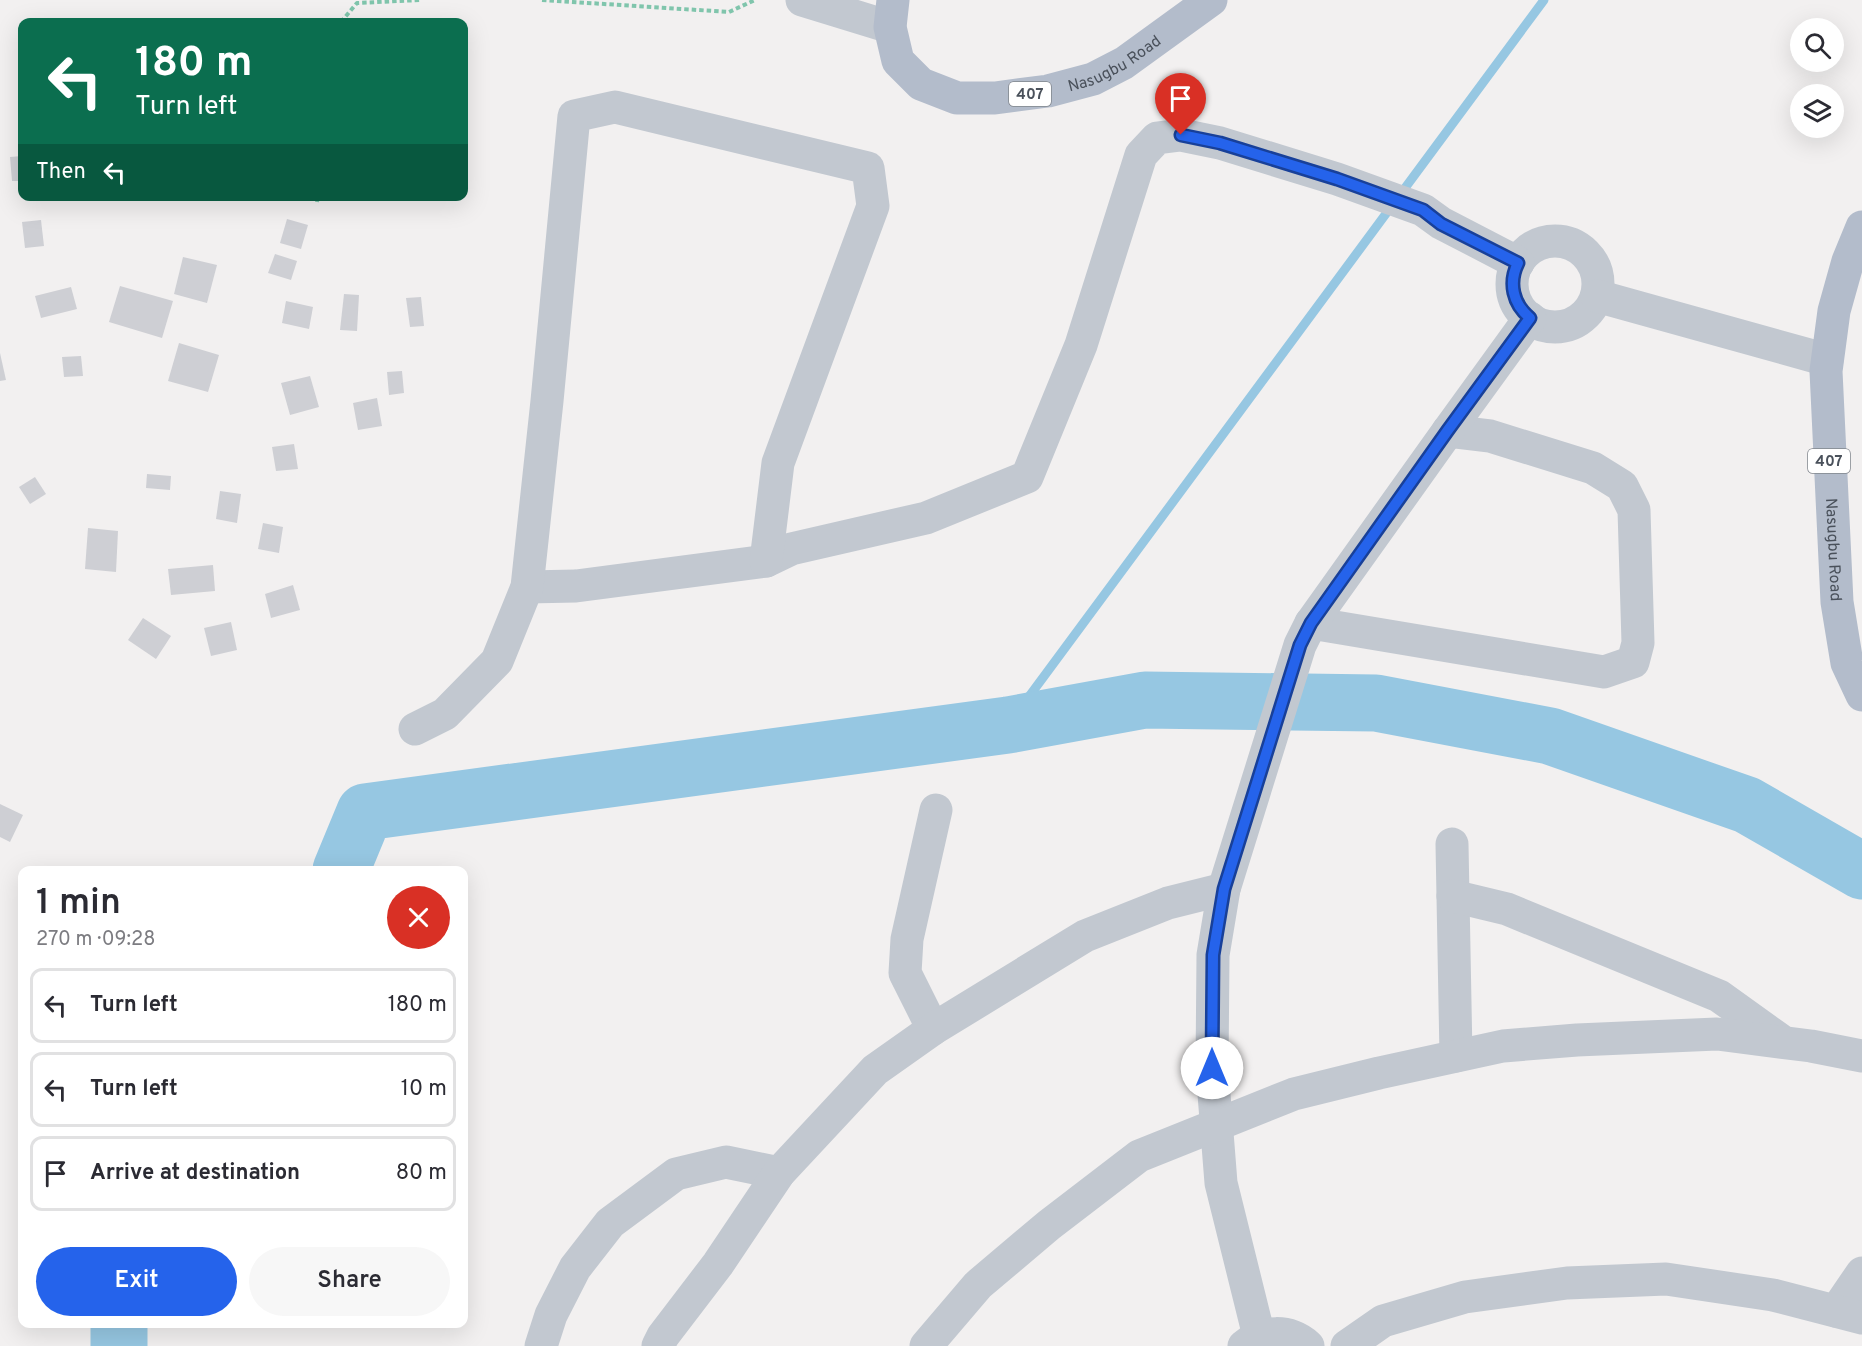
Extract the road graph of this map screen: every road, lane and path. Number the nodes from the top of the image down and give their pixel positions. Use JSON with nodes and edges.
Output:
{"nodes":[{"id":1,"x":420,"y":0,"type":"edge"},
{"id":2,"x":542,"y":0,"type":"edge"},
{"id":3,"x":755,"y":0,"type":"edge"},
{"id":4,"x":802,"y":0,"type":"edge"},
{"id":5,"x":1211,"y":0,"type":"edge"},
{"id":6,"x":891,"y":14,"type":"edge"},
{"id":7,"x":344,"y":18,"type":"edge"},
{"id":8,"x":1862,"y":227,"type":"edge"},
{"id":9,"x":1518,"y":263,"type":"junction"},
{"id":10,"x":1596,"y":297,"type":"junction"},
{"id":11,"x":1530,"y":318,"type":"junction"},
{"id":12,"x":1827,"y":360,"type":"junction"},
{"id":13,"x":1448,"y":430,"type":"junction"},
{"id":14,"x":766,"y":561,"type":"junction"},
{"id":15,"x":527,"y":587,"type":"junction"},
{"id":16,"x":1306,"y":634,"type":"junction"},
{"id":17,"x":1862,"y":695,"type":"edge"},
{"id":18,"x":415,"y":729,"type":"dead end"},
{"id":19,"x":936,"y":810,"type":"dead end"},
{"id":20,"x":1452,"y":844,"type":"dead end"},
{"id":21,"x":1224,"y":889,"type":"junction"},
{"id":22,"x":1453,"y":896,"type":"junction"},
{"id":23,"x":933,"y":1029,"type":"junction"},
{"id":24,"x":1783,"y":1042,"type":"junction"},
{"id":25,"x":1456,"y":1056,"type":"junction"},
{"id":26,"x":1862,"y":1056,"type":"edge"},
{"id":27,"x":1216,"y":1125,"type":"junction"},
{"id":28,"x":779,"y":1173,"type":"junction"},
{"id":29,"x":1862,"y":1273,"type":"edge"},
{"id":30,"x":1849,"y":1314,"type":"edge"},
{"id":31,"x":1251,"y":1341,"type":"edge"},
{"id":32,"x":667,"y":1343,"type":"edge"},
{"id":33,"x":541,"y":1346,"type":"edge"},
{"id":34,"x":926,"y":1346,"type":"edge"},
{"id":35,"x":1308,"y":1346,"type":"edge"},
{"id":36,"x":1347,"y":1346,"type":"edge"}],
"edges":[{"from":1,"to":7,"type":"path"},
{"from":2,"to":3,"type":"path"},
{"from":4,"to":6,"type":"street"},
{"from":5,"to":6,"type":"main road","name":"Nasugbu Road","number":"407"},
{"from":8,"to":12,"type":"main road","name":"Nasugbu Road","number":"407"},
{"from":9,"to":10,"type":"street"},
{"from":9,"to":11,"type":"street"},
{"from":9,"to":14,"type":"street"},
{"from":10,"to":11,"type":"street"},
{"from":10,"to":12,"type":"street"},
{"from":11,"to":13,"type":"street"},
{"from":12,"to":17,"type":"main road","name":"Nasugbu Road","number":"407"},
{"from":13,"to":16,"type":"street"},
{"from":13,"to":16,"type":"street"},
{"from":14,"to":15,"type":"street"},
{"from":14,"to":15,"type":"street"},
{"from":15,"to":18,"type":"street"},
{"from":16,"to":21,"type":"street"},
{"from":19,"to":23,"type":"street"},
{"from":20,"to":22,"type":"street"},
{"from":21,"to":23,"type":"street"},
{"from":21,"to":27,"type":"street"},
{"from":22,"to":24,"type":"street"},
{"from":22,"to":25,"type":"street"},
{"from":23,"to":28,"type":"street"},
{"from":24,"to":25,"type":"street"},
{"from":24,"to":26,"type":"street"},
{"from":25,"to":27,"type":"street"},
{"from":27,"to":31,"type":"street"},
{"from":27,"to":34,"type":"street"},
{"from":28,"to":32,"type":"street"},
{"from":28,"to":33,"type":"street"},
{"from":29,"to":30,"type":"street"},
{"from":30,"to":36,"type":"street"},
{"from":31,"to":35,"type":"street"}]}
